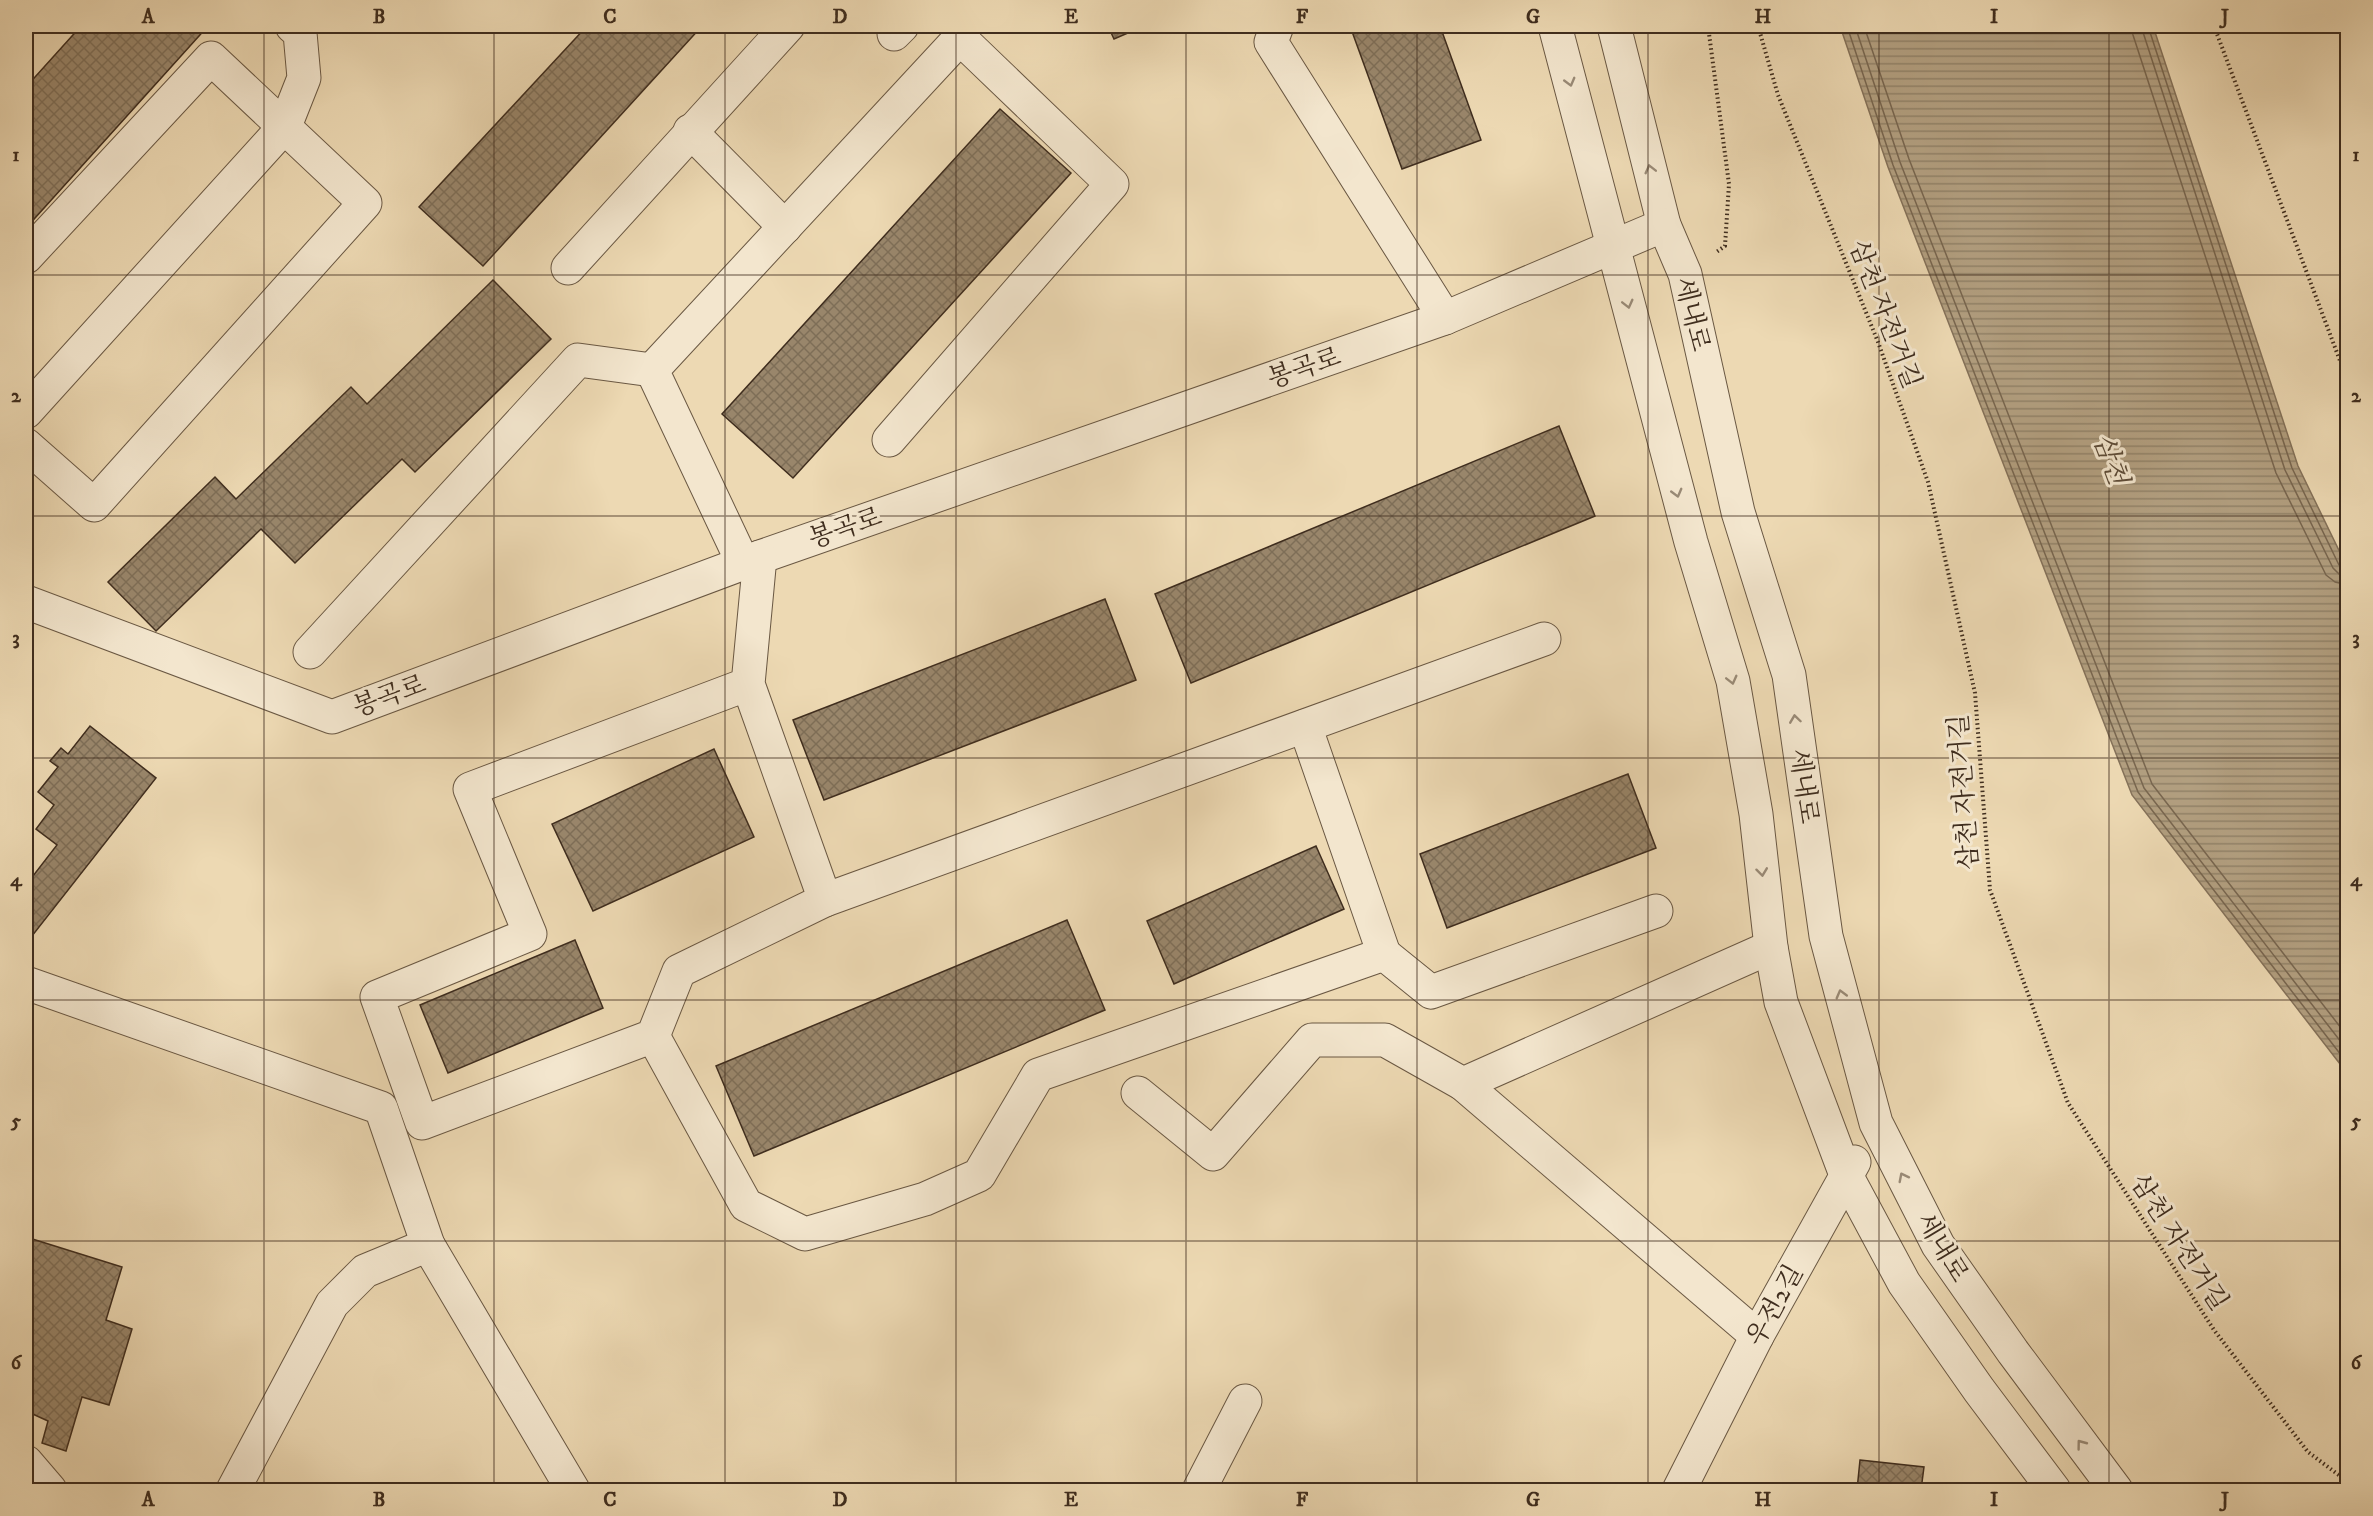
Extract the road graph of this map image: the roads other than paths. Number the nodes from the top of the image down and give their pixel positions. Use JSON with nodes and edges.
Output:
{"nodes":[{"id":1,"x":292,"y":26,"type":"edge"},
{"id":2,"x":788,"y":26,"type":"edge"},
{"id":3,"x":1277,"y":26,"type":"edge"},
{"id":4,"x":1555,"y":26,"type":"edge"},
{"id":5,"x":1614,"y":26,"type":"edge"},
{"id":6,"x":960,"y":32,"type":"edge"},
{"id":7,"x":285,"y":126,"type":"junction"},
{"id":8,"x":690,"y":132,"type":"junction"},
{"id":9,"x":1664,"y":225,"type":"junction"},
{"id":10,"x":785,"y":227,"type":"junction"},
{"id":11,"x":1613,"y":248,"type":"junction"},
{"id":12,"x":26,"y":257,"type":"edge"},
{"id":13,"x":568,"y":268,"type":"dead end"},
{"id":14,"x":1445,"y":318,"type":"junction"},
{"id":15,"x":652,"y":370,"type":"junction"},
{"id":16,"x":26,"y":412,"type":"edge"},
{"id":17,"x":889,"y":440,"type":"dead end"},
{"id":18,"x":26,"y":445,"type":"edge"},
{"id":19,"x":751,"y":560,"type":"junction"},
{"id":20,"x":26,"y":602,"type":"edge"},
{"id":21,"x":1544,"y":639,"type":"dead end"},
{"id":22,"x":310,"y":652,"type":"dead end"},
{"id":23,"x":748,"y":684,"type":"junction"},
{"id":24,"x":1305,"y":726,"type":"junction"},
{"id":25,"x":825,"y":900,"type":"junction"},
{"id":26,"x":1656,"y":911,"type":"dead end"},
{"id":27,"x":1771,"y":947,"type":"junction"},
{"id":28,"x":1384,"y":954,"type":"junction"},
{"id":29,"x":26,"y":983,"type":"edge"},
{"id":30,"x":653,"y":1036,"type":"junction"},
{"id":31,"x":1463,"y":1084,"type":"junction"},
{"id":32,"x":1138,"y":1092,"type":"dead end"},
{"id":33,"x":1876,"y":1123,"type":"junction"},
{"id":34,"x":1846,"y":1175,"type":"junction"},
{"id":35,"x":428,"y":1245,"type":"junction"},
{"id":36,"x":1757,"y":1336,"type":"junction"},
{"id":37,"x":1245,"y":1401,"type":"dead end"},
{"id":38,"x":26,"y":1462,"type":"edge"},
{"id":39,"x":50,"y":1491,"type":"edge"},
{"id":40,"x":233,"y":1491,"type":"edge"},
{"id":41,"x":573,"y":1491,"type":"edge"},
{"id":42,"x":1199,"y":1491,"type":"edge"},
{"id":43,"x":1679,"y":1491,"type":"edge"},
{"id":44,"x":2054,"y":1491,"type":"edge"},
{"id":45,"x":2116,"y":1491,"type":"edge"}],
"edges":[{"from":1,"to":7,"type":"street"},
{"from":2,"to":8,"type":"street"},
{"from":3,"to":14,"type":"street"},
{"from":4,"to":11,"type":"street","name":"세내로","one_way":true},
{"from":9,"to":5,"type":"street","name":"세내로","one_way":true},
{"from":6,"to":10,"type":"street"},
{"from":6,"to":17,"type":"street"},
{"from":7,"to":12,"type":"street"},
{"from":7,"to":16,"type":"street"},
{"from":7,"to":18,"type":"street"},
{"from":8,"to":10,"type":"street"},
{"from":8,"to":13,"type":"street"},
{"from":9,"to":11,"type":"street","name":"봉곡로"},
{"from":33,"to":9,"type":"street","name":"세내로","one_way":true},
{"from":10,"to":15,"type":"street"},
{"from":11,"to":14,"type":"street","name":"봉곡로"},
{"from":11,"to":27,"type":"street","name":"세내로","one_way":true},
{"from":14,"to":19,"type":"street","name":"봉곡로"},
{"from":15,"to":19,"type":"street"},
{"from":15,"to":22,"type":"street"},
{"from":19,"to":20,"type":"street","name":"봉곡로"},
{"from":19,"to":23,"type":"street"},
{"from":21,"to":24,"type":"street"},
{"from":23,"to":25,"type":"street"},
{"from":23,"to":30,"type":"street"},
{"from":24,"to":25,"type":"street"},
{"from":24,"to":28,"type":"street"},
{"from":25,"to":30,"type":"street"},
{"from":26,"to":28,"type":"street"},
{"from":27,"to":31,"type":"street"},
{"from":27,"to":34,"type":"street","name":"세내로"},
{"from":28,"to":30,"type":"street"},
{"from":29,"to":35,"type":"street"},
{"from":31,"to":32,"type":"street"},
{"from":31,"to":36,"type":"street"},
{"from":33,"to":34,"type":"street","name":"우전2길"},
{"from":45,"to":33,"type":"street","name":"세내로","one_way":true},
{"from":34,"to":36,"type":"street","name":"우전2길"},
{"from":34,"to":44,"type":"street","name":"세내로"},
{"from":35,"to":40,"type":"street"},
{"from":35,"to":41,"type":"street"},
{"from":36,"to":43,"type":"street","name":"우전2길"},
{"from":37,"to":42,"type":"street"},
{"from":38,"to":39,"type":"street"}]}
